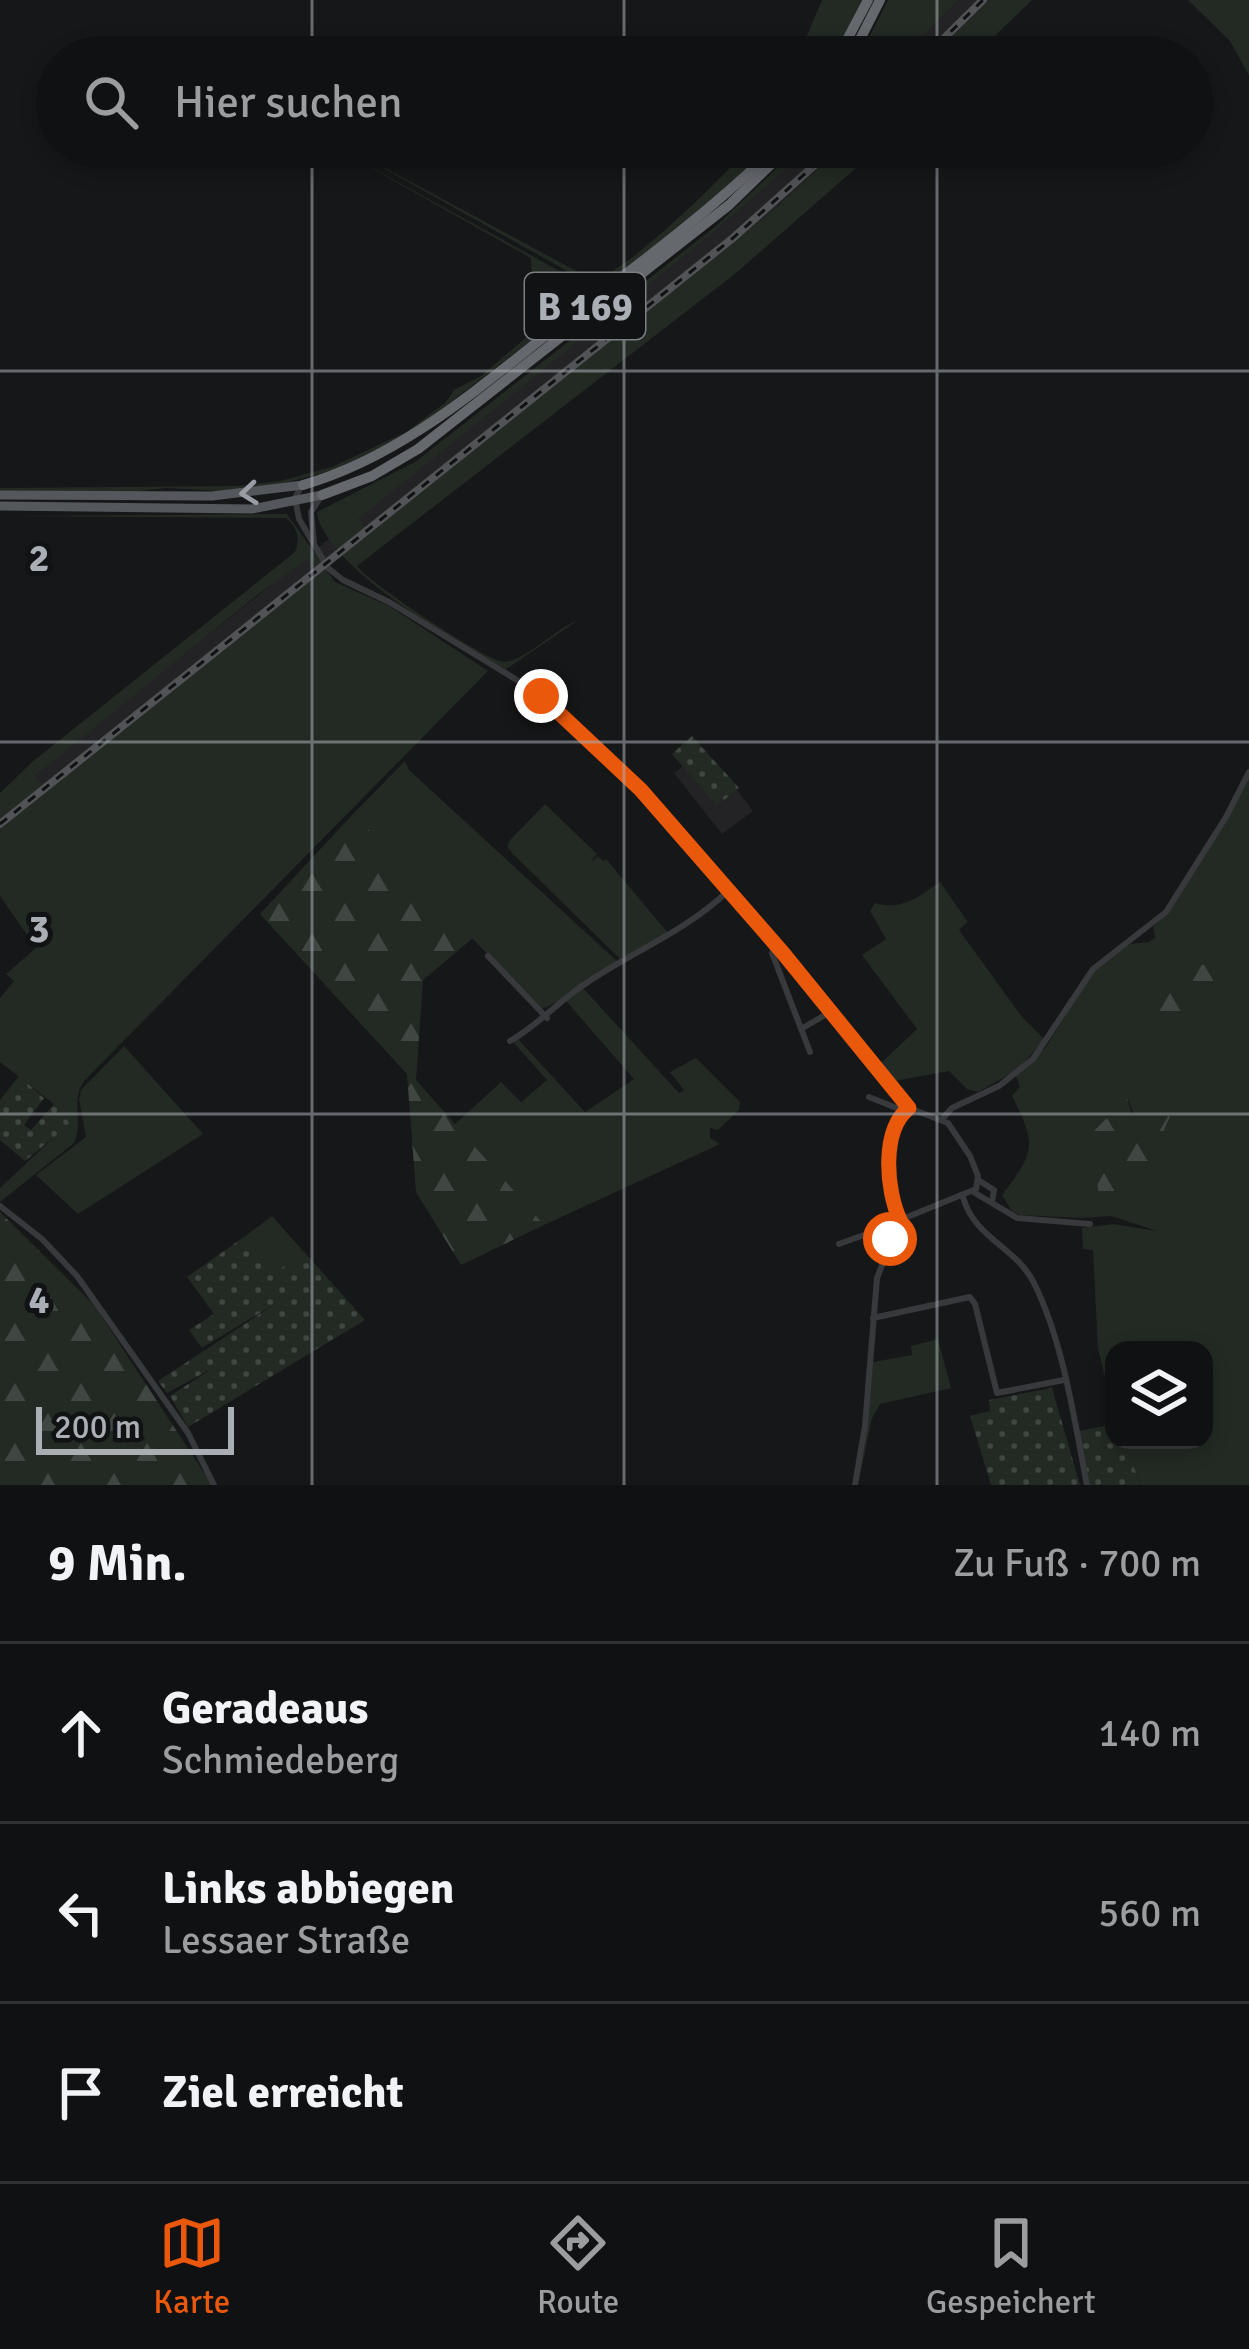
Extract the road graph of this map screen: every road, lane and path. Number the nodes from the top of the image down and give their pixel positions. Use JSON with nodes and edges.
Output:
{"nodes":[{"id":1,"x":868,"y":0,"type":"edge"},
{"id":2,"x":880,"y":0,"type":"edge"},
{"id":3,"x":849,"y":36,"type":"edge"},
{"id":4,"x":862,"y":36,"type":"edge"},
{"id":5,"x":752,"y":168,"type":"edge"},
{"id":6,"x":768,"y":168,"type":"edge"},
{"id":7,"x":303,"y":484,"type":"junction"},
{"id":8,"x":0,"y":495,"type":"edge"},
{"id":9,"x":322,"y":495,"type":"junction"},
{"id":10,"x":296,"y":502,"type":"junction"},
{"id":11,"x":0,"y":506,"type":"edge"},
{"id":12,"x":273,"y":506,"type":"junction"},
{"id":13,"x":299,"y":519,"type":"junction"},
{"id":14,"x":315,"y":548,"type":"junction"},
{"id":15,"x":1249,"y":772,"type":"edge"},
{"id":16,"x":728,"y":891,"type":"junction"},
{"id":17,"x":777,"y":946,"type":"junction"},
{"id":18,"x":488,"y":956,"type":"dead end"},
{"id":19,"x":832,"y":1012,"type":"junction"},
{"id":20,"x":547,"y":1018,"type":"junction"},
{"id":21,"x":802,"y":1029,"type":"junction"},
{"id":22,"x":509,"y":1041,"type":"dead end"},
{"id":23,"x":810,"y":1052,"type":"dead end"},
{"id":24,"x":869,"y":1097,"type":"dead end"},
{"id":25,"x":906,"y":1109,"type":"junction"},
{"id":26,"x":942,"y":1119,"type":"junction"},
{"id":27,"x":976,"y":1187,"type":"junction"},
{"id":28,"x":963,"y":1197,"type":"junction"},
{"id":29,"x":992,"y":1203,"type":"junction"},
{"id":30,"x":0,"y":1206,"type":"edge"},
{"id":31,"x":899,"y":1222,"type":"junction"},
{"id":32,"x":1090,"y":1224,"type":"dead end"},
{"id":33,"x":839,"y":1244,"type":"dead end"},
{"id":34,"x":873,"y":1318,"type":"junction"},
{"id":35,"x":1064,"y":1379,"type":"junction"},
{"id":36,"x":214,"y":1485,"type":"edge"},
{"id":37,"x":855,"y":1485,"type":"edge"},
{"id":38,"x":1087,"y":1485,"type":"edge"}],
"edges":[{"from":1,"to":3,"type":"highway"},
{"from":2,"to":4,"type":"highway"},
{"from":5,"to":7,"type":"highway","number":"B 169"},
{"from":6,"to":9,"type":"highway","number":"B 169"},
{"from":7,"to":8,"type":"main road","number":"B 169","one_way":true},
{"from":7,"to":10,"type":"street"},
{"from":9,"to":10,"type":"main road","number":"B 169"},
{"from":9,"to":14,"type":"street"},
{"from":10,"to":12,"type":"main road","number":"B 169"},
{"from":10,"to":13,"type":"street"},
{"from":11,"to":12,"type":"main road","number":"B 169"},
{"from":12,"to":13,"type":"street"},
{"from":13,"to":14,"type":"street"},
{"from":14,"to":16,"type":"street"},
{"from":15,"to":26,"type":"street"},
{"from":16,"to":17,"type":"street"},
{"from":16,"to":20,"type":"street"},
{"from":17,"to":19,"type":"street"},
{"from":17,"to":21,"type":"street"},
{"from":18,"to":20,"type":"street"},
{"from":19,"to":21,"type":"street"},
{"from":19,"to":25,"type":"street"},
{"from":20,"to":22,"type":"street"},
{"from":21,"to":23,"type":"street"},
{"from":24,"to":25,"type":"street"},
{"from":25,"to":26,"type":"street"},
{"from":25,"to":31,"type":"street"},
{"from":26,"to":27,"type":"street"},
{"from":27,"to":28,"type":"street"},
{"from":27,"to":29,"type":"street"},
{"from":27,"to":29,"type":"street"},
{"from":28,"to":31,"type":"street"},
{"from":28,"to":35,"type":"street"},
{"from":29,"to":32,"type":"street"},
{"from":30,"to":36,"type":"street"},
{"from":31,"to":33,"type":"street"},
{"from":31,"to":34,"type":"street"},
{"from":34,"to":35,"type":"street"},
{"from":34,"to":37,"type":"street"},
{"from":35,"to":38,"type":"street"}]}
